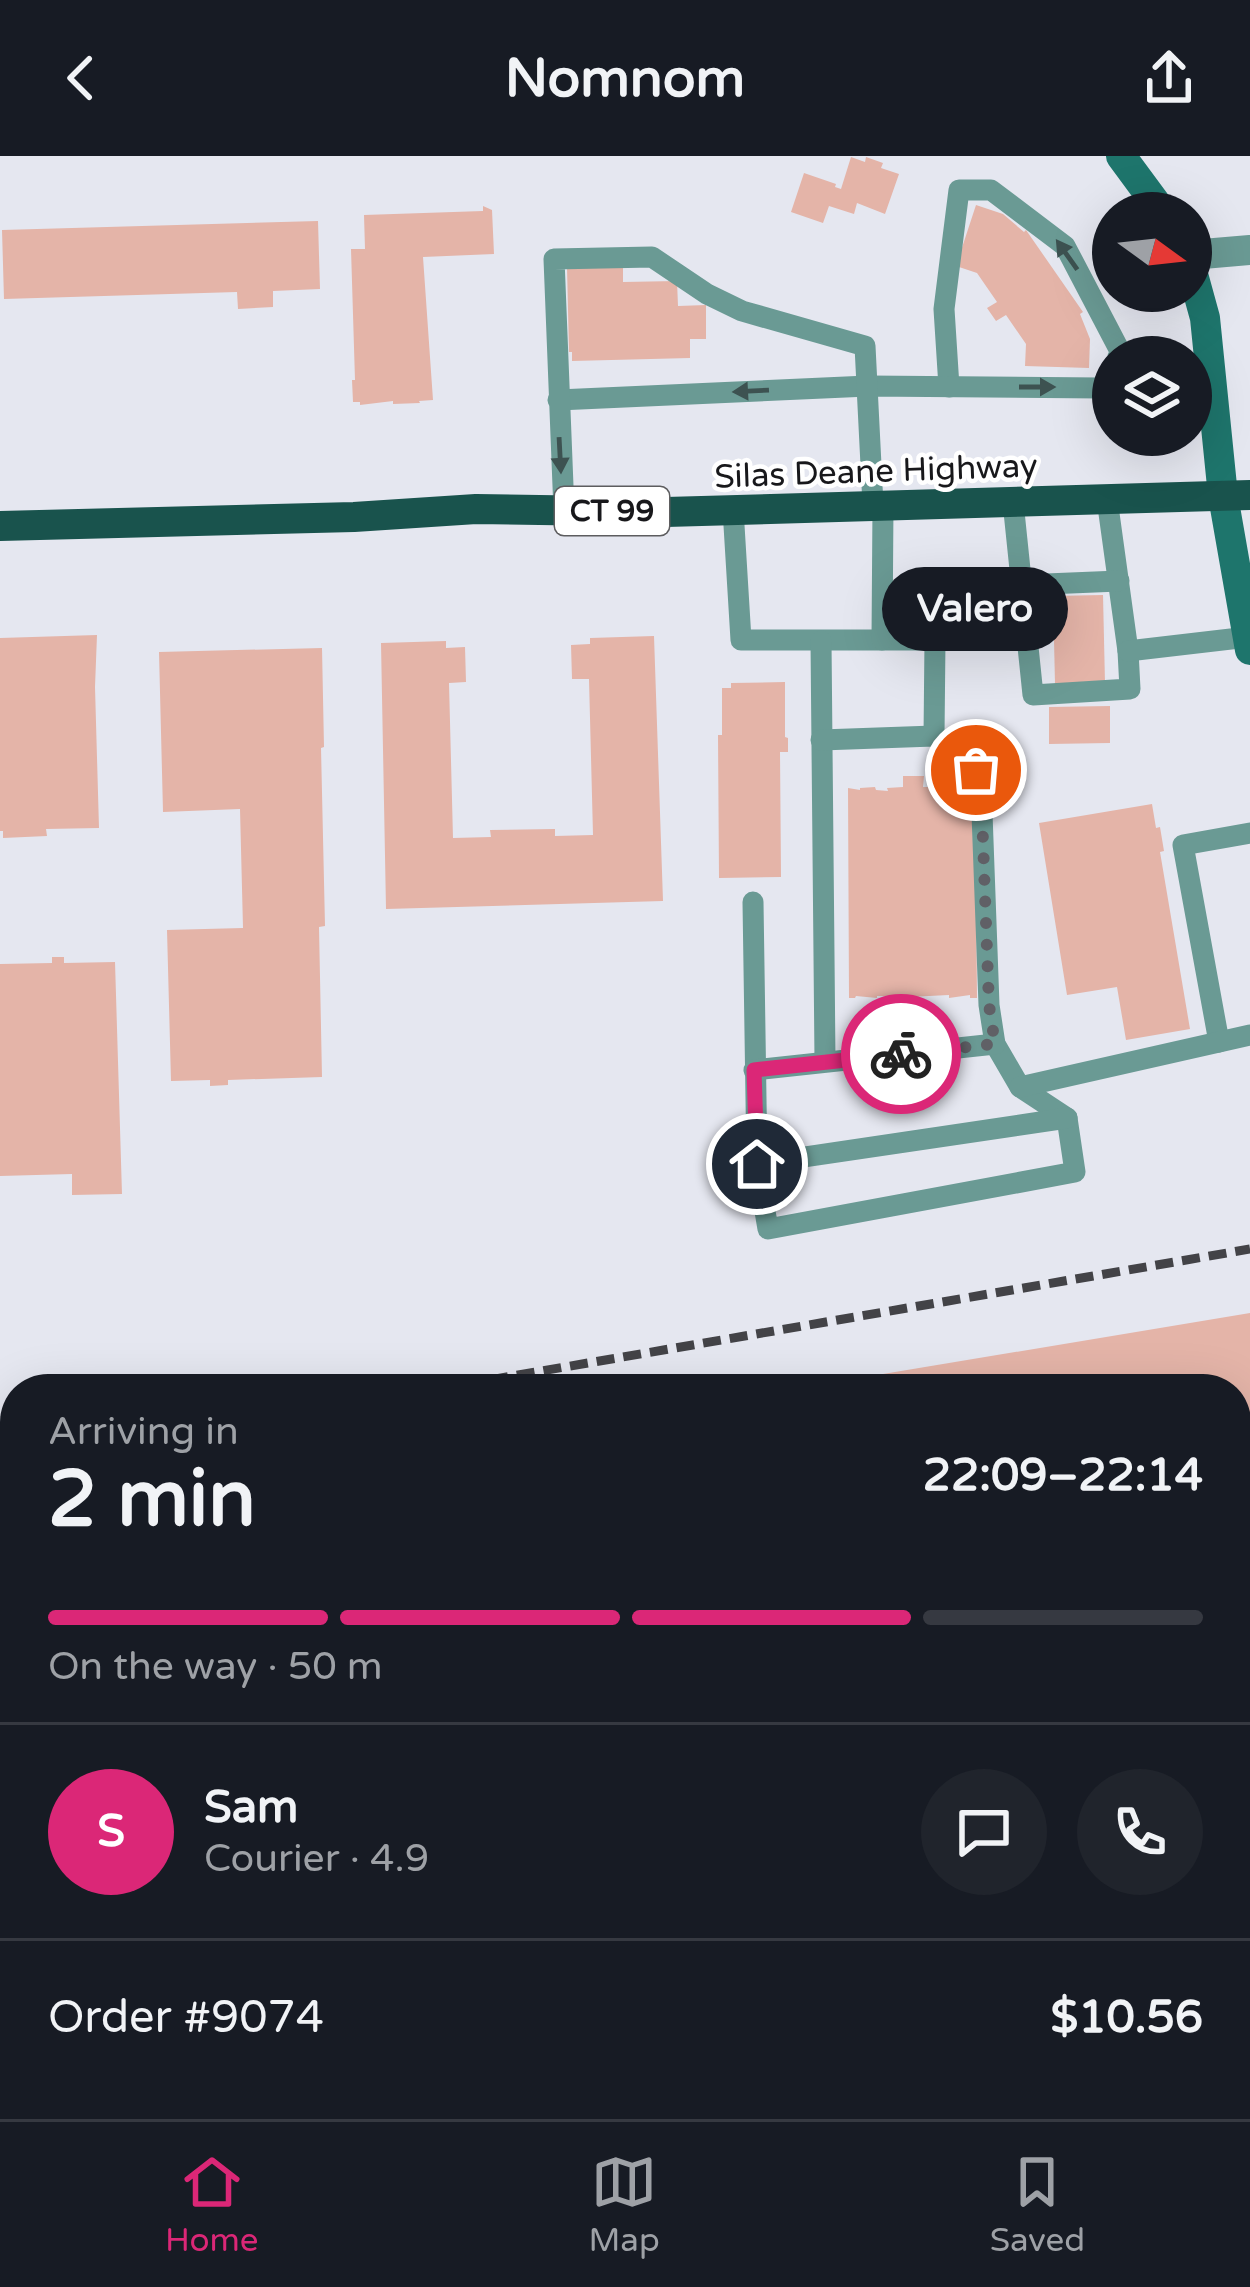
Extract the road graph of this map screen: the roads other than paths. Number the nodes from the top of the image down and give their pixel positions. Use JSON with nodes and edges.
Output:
{"nodes":[{"id":1,"x":1121,"y":156,"type":"edge"},
{"id":2,"x":1148,"y":192,"type":"edge"},
{"id":3,"x":1250,"y":250,"type":"edge"},
{"id":4,"x":1212,"y":253,"type":"edge"},
{"id":5,"x":1202,"y":312,"type":"edge"},
{"id":6,"x":1112,"y":336,"type":"edge"},
{"id":7,"x":868,"y":386,"type":"junction"},
{"id":8,"x":949,"y":387,"type":"junction"},
{"id":9,"x":1092,"y":388,"type":"edge"},
{"id":10,"x":558,"y":400,"type":"junction"},
{"id":11,"x":1237,"y":495,"type":"edge"},
{"id":12,"x":1107,"y":499,"type":"junction"},
{"id":13,"x":1013,"y":502,"type":"junction"},
{"id":14,"x":878,"y":505,"type":"junction"},
{"id":15,"x":733,"y":509,"type":"junction"},
{"id":16,"x":564,"y":511,"type":"junction"},
{"id":17,"x":0,"y":526,"type":"edge"},
{"id":18,"x":1119,"y":581,"type":"junction"},
{"id":19,"x":1022,"y":585,"type":"junction"},
{"id":20,"x":1054,"y":638,"type":"dead end"},
{"id":21,"x":1028,"y":639,"type":"junction"},
{"id":22,"x":882,"y":640,"type":"junction"},
{"id":23,"x":1119,"y":640,"type":"junction"},
{"id":24,"x":820,"y":641,"type":"junction"},
{"id":25,"x":1249,"y":644,"type":"edge"},
{"id":26,"x":934,"y":736,"type":"junction"},
{"id":27,"x":821,"y":740,"type":"junction"},
{"id":28,"x":1250,"y":833,"type":"edge"},
{"id":29,"x":753,"y":902,"type":"dead end"},
{"id":30,"x":1250,"y":1035,"type":"edge"},
{"id":31,"x":1219,"y":1042,"type":"junction"},
{"id":32,"x":995,"y":1044,"type":"junction"},
{"id":33,"x":825,"y":1061,"type":"junction"},
{"id":34,"x":754,"y":1070,"type":"junction"},
{"id":35,"x":1020,"y":1088,"type":"junction"},
{"id":36,"x":1067,"y":1118,"type":"junction"},
{"id":37,"x":757,"y":1164,"type":"junction"}],
"edges":[{"from":1,"to":2,"type":"main road"},
{"from":3,"to":4,"type":"street"},
{"from":5,"to":11,"type":"main road"},
{"from":6,"to":8,"type":"lane","one_way":true},
{"from":7,"to":8,"type":"lane"},
{"from":7,"to":10,"type":"lane","one_way":true},
{"from":7,"to":10,"type":"lane"},
{"from":7,"to":14,"type":"lane"},
{"from":8,"to":9,"type":"lane","one_way":true},
{"from":10,"to":16,"type":"lane","one_way":true},
{"from":11,"to":12,"type":"main road","name":"Silas Deane Highway","number":"CT 99"},
{"from":11,"to":25,"type":"main road"},
{"from":12,"to":13,"type":"main road","name":"Silas Deane Highway","number":"CT 99"},
{"from":12,"to":18,"type":"lane"},
{"from":13,"to":14,"type":"main road","name":"Silas Deane Highway","number":"CT 99"},
{"from":13,"to":19,"type":"lane"},
{"from":14,"to":15,"type":"main road","name":"Silas Deane Highway","number":"CT 99"},
{"from":14,"to":22,"type":"lane"},
{"from":15,"to":16,"type":"main road","name":"Silas Deane Highway","number":"CT 99"},
{"from":15,"to":24,"type":"lane"},
{"from":16,"to":17,"type":"main road","name":"Silas Deane Highway","number":"CT 99"},
{"from":18,"to":19,"type":"lane"},
{"from":18,"to":23,"type":"lane"},
{"from":19,"to":21,"type":"lane"},
{"from":20,"to":21,"type":"lane"},
{"from":21,"to":23,"type":"lane"},
{"from":22,"to":24,"type":"lane"},
{"from":22,"to":26,"type":"lane"},
{"from":23,"to":25,"type":"lane"},
{"from":24,"to":27,"type":"lane"},
{"from":26,"to":27,"type":"lane"},
{"from":26,"to":32,"type":"lane"},
{"from":27,"to":33,"type":"lane"},
{"from":28,"to":31,"type":"lane"},
{"from":29,"to":34,"type":"lane"},
{"from":30,"to":31,"type":"lane"},
{"from":31,"to":35,"type":"lane"},
{"from":32,"to":33,"type":"lane"},
{"from":32,"to":35,"type":"lane"},
{"from":33,"to":34,"type":"lane"},
{"from":34,"to":37,"type":"lane"},
{"from":35,"to":36,"type":"lane"},
{"from":36,"to":37,"type":"lane"},
{"from":36,"to":37,"type":"lane"}]}
